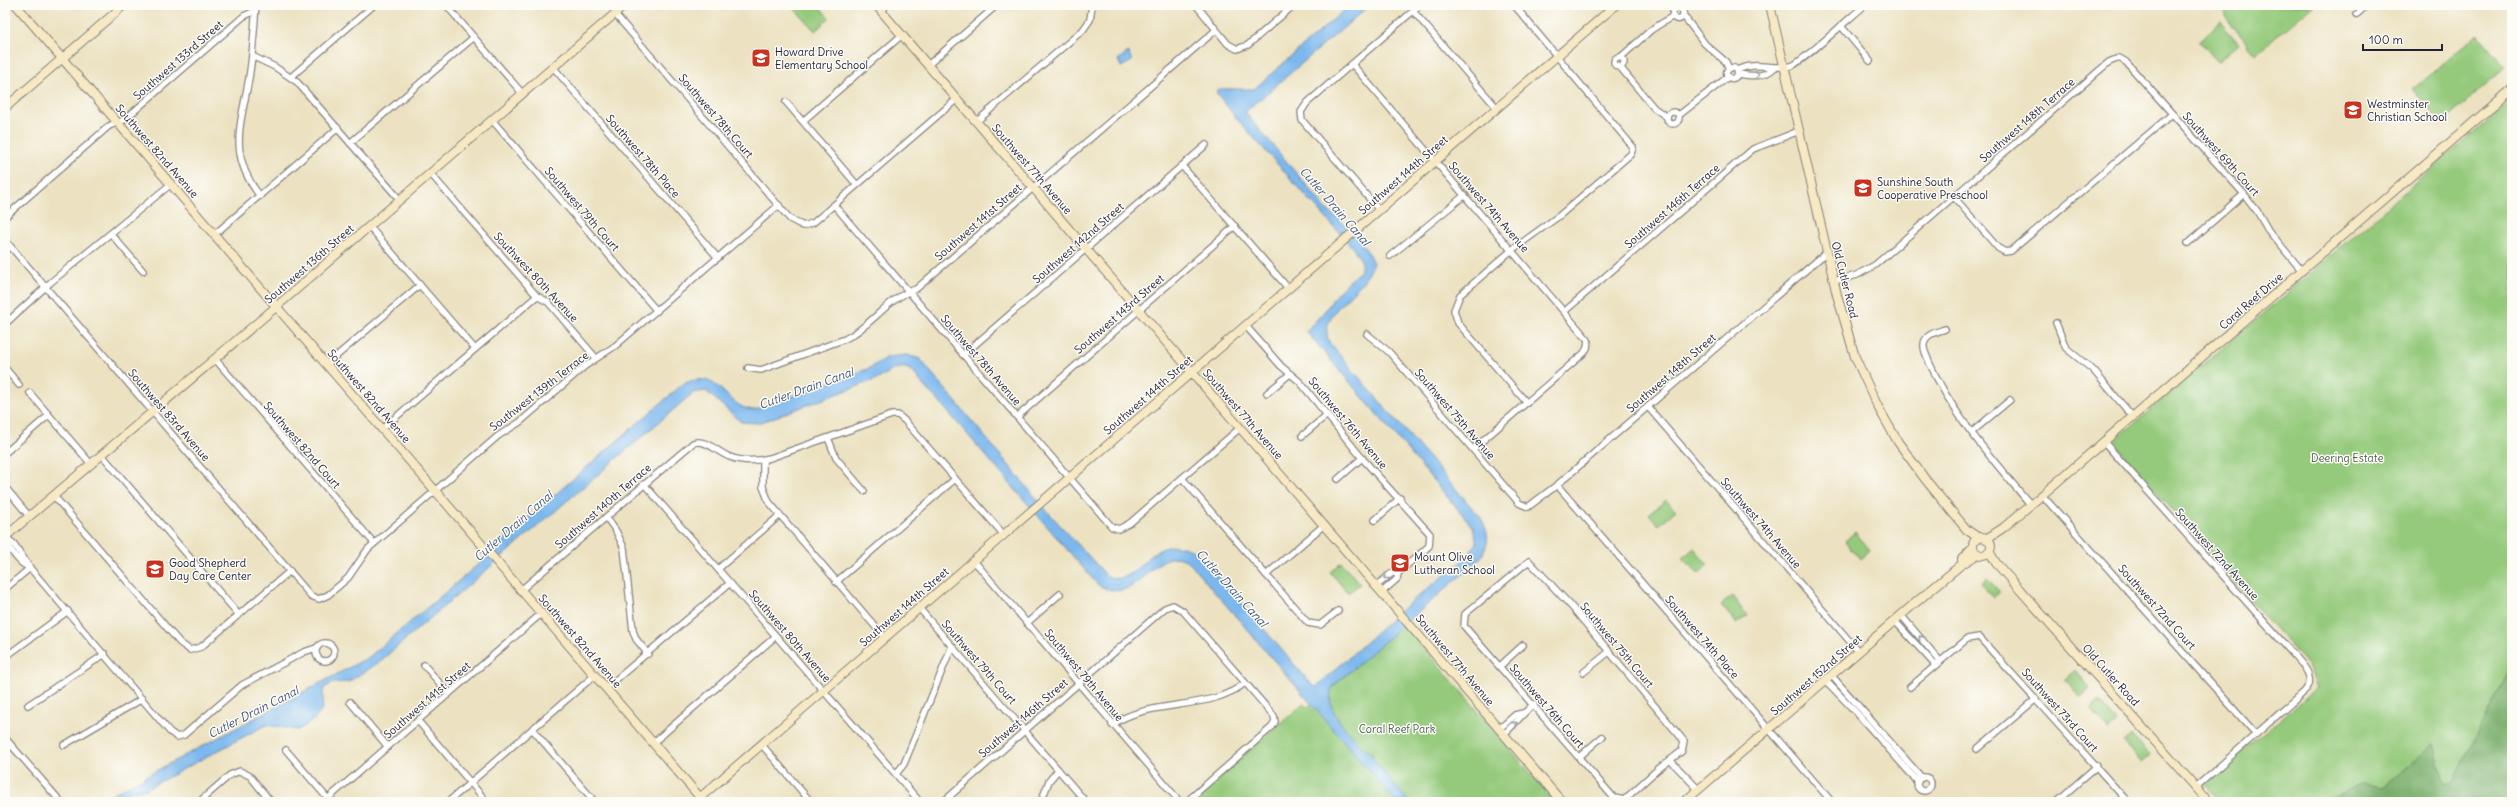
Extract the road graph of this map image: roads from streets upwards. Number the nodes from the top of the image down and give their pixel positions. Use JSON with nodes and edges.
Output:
{"nodes":[{"id":1,"x":16,"y":5,"type":"edge"},
{"id":2,"x":124,"y":5,"type":"edge"},
{"id":3,"x":374,"y":5,"type":"edge"},
{"id":4,"x":446,"y":5,"type":"edge"},
{"id":5,"x":625,"y":5,"type":"edge"},
{"id":6,"x":887,"y":5,"type":"edge"},
{"id":7,"x":997,"y":5,"type":"edge"},
{"id":8,"x":1092,"y":5,"type":"edge"},
{"id":9,"x":1196,"y":5,"type":"edge"},
{"id":10,"x":1294,"y":5,"type":"edge"},
{"id":11,"x":1420,"y":5,"type":"edge"},
{"id":12,"x":1514,"y":5,"type":"edge"},
{"id":13,"x":1616,"y":5,"type":"edge"},
{"id":14,"x":1770,"y":5,"type":"edge"},
{"id":15,"x":1864,"y":5,"type":"edge"},
{"id":16,"x":2367,"y":5,"type":"edge"},
{"id":17,"x":256,"y":8,"type":"edge"},
{"id":18,"x":878,"y":8,"type":"edge"},
{"id":19,"x":1413,"y":11,"type":"junction"},
{"id":20,"x":615,"y":14,"type":"junction"},
{"id":21,"x":2357,"y":14,"type":"dead end"},
{"id":22,"x":1840,"y":26,"type":"junction"},
{"id":23,"x":1216,"y":30,"type":"junction"},
{"id":24,"x":902,"y":36,"type":"junction"},
{"id":25,"x":474,"y":37,"type":"junction"},
{"id":26,"x":252,"y":56,"type":"junction"},
{"id":27,"x":1557,"y":56,"type":"junction"},
{"id":28,"x":62,"y":58,"type":"junction"},
{"id":29,"x":2118,"y":58,"type":"joint"},
{"id":30,"x":1870,"y":61,"type":"dead end"},
{"id":31,"x":1352,"y":64,"type":"junction"},
{"id":32,"x":928,"y":65,"type":"junction"},
{"id":33,"x":553,"y":67,"type":"junction"},
{"id":34,"x":1784,"y":67,"type":"junction"},
{"id":35,"x":1774,"y":68,"type":"junction"},
{"id":36,"x":1729,"y":69,"type":"junction"},
{"id":37,"x":1738,"y":72,"type":"junction"},
{"id":38,"x":291,"y":77,"type":"junction"},
{"id":39,"x":1728,"y":77,"type":"junction"},
{"id":40,"x":2512,"y":89,"type":"edge"},
{"id":41,"x":522,"y":94,"type":"junction"},
{"id":42,"x":957,"y":99,"type":"junction"},
{"id":43,"x":786,"y":102,"type":"dead end"},
{"id":44,"x":5,"y":108,"type":"edge"},
{"id":45,"x":1497,"y":108,"type":"junction"},
{"id":46,"x":2172,"y":114,"type":"junction"},
{"id":47,"x":1679,"y":115,"type":"junction"},
{"id":48,"x":1667,"y":117,"type":"junction"},
{"id":49,"x":492,"y":120,"type":"junction"},
{"id":50,"x":118,"y":122,"type":"junction"},
{"id":51,"x":803,"y":122,"type":"junction"},
{"id":52,"x":976,"y":122,"type":"junction"},
{"id":53,"x":338,"y":128,"type":"junction"},
{"id":54,"x":1799,"y":131,"type":"junction"},
{"id":55,"x":350,"y":143,"type":"junction"},
{"id":56,"x":1206,"y":145,"type":"dead end"},
{"id":57,"x":1436,"y":162,"type":"junction"},
{"id":58,"x":1182,"y":166,"type":"junction"},
{"id":59,"x":430,"y":173,"type":"junction"},
{"id":60,"x":171,"y":184,"type":"junction"},
{"id":61,"x":857,"y":185,"type":"junction"},
{"id":62,"x":1033,"y":188,"type":"junction"},
{"id":63,"x":2244,"y":194,"type":"junction"},
{"id":64,"x":1465,"y":195,"type":"junction"},
{"id":65,"x":260,"y":196,"type":"junction"},
{"id":66,"x":1954,"y":197,"type":"junction"},
{"id":67,"x":400,"y":200,"type":"junction"},
{"id":68,"x":779,"y":205,"type":"junction"},
{"id":69,"x":834,"y":205,"type":"junction"},
{"id":70,"x":1379,"y":210,"type":"junction"},
{"id":71,"x":5,"y":217,"type":"edge"},
{"id":72,"x":369,"y":226,"type":"junction"},
{"id":73,"x":1235,"y":226,"type":"junction"},
{"id":74,"x":111,"y":234,"type":"junction"},
{"id":75,"x":215,"y":234,"type":"junction"},
{"id":76,"x":5,"y":240,"type":"edge"},
{"id":77,"x":2188,"y":243,"type":"dead end"},
{"id":78,"x":1086,"y":248,"type":"junction"},
{"id":79,"x":1513,"y":249,"type":"junction"},
{"id":80,"x":1827,"y":252,"type":"junction"},
{"id":81,"x":1390,"y":256,"type":"dead end"},
{"id":82,"x":718,"y":258,"type":"junction"},
{"id":83,"x":143,"y":271,"type":"dead end"},
{"id":84,"x":2302,"y":271,"type":"junction"},
{"id":85,"x":1834,"y":281,"type":"junction"},
{"id":86,"x":420,"y":285,"type":"junction"},
{"id":87,"x":46,"y":287,"type":"junction"},
{"id":88,"x":1288,"y":288,"type":"junction"},
{"id":89,"x":908,"y":291,"type":"junction"},
{"id":90,"x":537,"y":296,"type":"junction"},
{"id":91,"x":277,"y":306,"type":"junction"},
{"id":92,"x":1139,"y":310,"type":"junction"},
{"id":93,"x":657,"y":311,"type":"junction"},
{"id":94,"x":1565,"y":311,"type":"junction"},
{"id":95,"x":2056,"y":323,"type":"dead end"},
{"id":96,"x":5,"y":324,"type":"edge"},
{"id":97,"x":1245,"y":325,"type":"junction"},
{"id":98,"x":1945,"y":329,"type":"dead end"},
{"id":99,"x":1367,"y":334,"type":"dead end"},
{"id":100,"x":475,"y":349,"type":"junction"},
{"id":101,"x":963,"y":355,"type":"junction"},
{"id":102,"x":596,"y":358,"type":"junction"},
{"id":103,"x":215,"y":359,"type":"junction"},
{"id":104,"x":327,"y":364,"type":"junction"},
{"id":105,"x":5,"y":368,"type":"edge"},
{"id":106,"x":748,"y":368,"type":"dead end"},
{"id":107,"x":1192,"y":372,"type":"junction"},
{"id":108,"x":1290,"y":374,"type":"junction"},
{"id":109,"x":19,"y":385,"type":"dead end"},
{"id":110,"x":30,"y":393,"type":"dead end"},
{"id":111,"x":1267,"y":393,"type":"dead end"},
{"id":112,"x":2010,"y":400,"type":"dead end"},
{"id":113,"x":1527,"y":403,"type":"junction"},
{"id":114,"x":1648,"y":407,"type":"junction"},
{"id":115,"x":153,"y":411,"type":"junction"},
{"id":116,"x":1328,"y":414,"type":"junction"},
{"id":117,"x":49,"y":415,"type":"junction"},
{"id":118,"x":1016,"y":417,"type":"junction"},
{"id":119,"x":2133,"y":417,"type":"junction"},
{"id":120,"x":1240,"y":428,"type":"junction"},
{"id":121,"x":382,"y":429,"type":"junction"},
{"id":122,"x":1972,"y":432,"type":"junction"},
{"id":123,"x":1302,"y":436,"type":"dead end"},
{"id":124,"x":828,"y":438,"type":"junction"},
{"id":125,"x":2104,"y":442,"type":"junction"},
{"id":126,"x":1473,"y":449,"type":"junction"},
{"id":127,"x":5,"y":453,"type":"edge"},
{"id":128,"x":102,"y":455,"type":"junction"},
{"id":129,"x":1362,"y":458,"type":"junction"},
{"id":130,"x":763,"y":460,"type":"junction"},
{"id":131,"x":92,"y":464,"type":"junction"},
{"id":132,"x":1069,"y":478,"type":"junction"},
{"id":133,"x":1182,"y":478,"type":"junction"},
{"id":134,"x":955,"y":479,"type":"junction"},
{"id":135,"x":1338,"y":479,"type":"dead end"},
{"id":136,"x":644,"y":484,"type":"junction"},
{"id":137,"x":1557,"y":485,"type":"junction"},
{"id":138,"x":5,"y":488,"type":"edge"},
{"id":139,"x":436,"y":490,"type":"junction"},
{"id":140,"x":864,"y":491,"type":"dead end"},
{"id":141,"x":2042,"y":495,"type":"junction"},
{"id":142,"x":54,"y":496,"type":"junction"},
{"id":143,"x":1400,"y":498,"type":"junction"},
{"id":144,"x":2030,"y":504,"type":"junction"},
{"id":145,"x":1528,"y":507,"type":"joint"},
{"id":146,"x":29,"y":516,"type":"junction"},
{"id":147,"x":779,"y":516,"type":"junction"},
{"id":148,"x":606,"y":517,"type":"junction"},
{"id":149,"x":1375,"y":520,"type":"dead end"},
{"id":150,"x":1324,"y":524,"type":"junction"},
{"id":151,"x":1004,"y":535,"type":"junction"},
{"id":152,"x":5,"y":537,"type":"edge"},
{"id":153,"x":374,"y":544,"type":"junction"},
{"id":154,"x":1982,"y":547,"type":"junction"},
{"id":155,"x":974,"y":561,"type":"junction"},
{"id":156,"x":30,"y":568,"type":"junction"},
{"id":157,"x":718,"y":569,"type":"junction"},
{"id":158,"x":290,"y":571,"type":"junction"},
{"id":159,"x":1398,"y":573,"type":"junction"},
{"id":160,"x":1266,"y":575,"type":"junction"},
{"id":161,"x":730,"y":582,"type":"junction"},
{"id":162,"x":836,"y":582,"type":"junction"},
{"id":163,"x":1376,"y":586,"type":"junction"},
{"id":164,"x":5,"y":589,"type":"edge"},
{"id":165,"x":521,"y":590,"type":"junction"},
{"id":166,"x":1382,"y":592,"type":"junction"},
{"id":167,"x":1060,"y":594,"type":"dead end"},
{"id":168,"x":319,"y":600,"type":"joint"},
{"id":169,"x":919,"y":608,"type":"junction"},
{"id":170,"x":68,"y":611,"type":"junction"},
{"id":171,"x":1338,"y":611,"type":"dead end"},
{"id":172,"x":542,"y":613,"type":"junction"},
{"id":173,"x":238,"y":615,"type":"junction"},
{"id":174,"x":1898,"y":618,"type":"junction"},
{"id":175,"x":1463,"y":621,"type":"joint"},
{"id":176,"x":1027,"y":623,"type":"junction"},
{"id":177,"x":776,"y":636,"type":"junction"},
{"id":178,"x":885,"y":638,"type":"junction"},
{"id":179,"x":1523,"y":645,"type":"dead end"},
{"id":180,"x":952,"y":646,"type":"junction"},
{"id":181,"x":316,"y":648,"type":"dead end"},
{"id":182,"x":1609,"y":652,"type":"junction"},
{"id":183,"x":1859,"y":652,"type":"junction"},
{"id":184,"x":105,"y":654,"type":"junction"},
{"id":185,"x":648,"y":654,"type":"junction"},
{"id":186,"x":5,"y":657,"type":"edge"},
{"id":187,"x":1940,"y":661,"type":"junction"},
{"id":188,"x":424,"y":665,"type":"dead end"},
{"id":189,"x":1500,"y":666,"type":"junction"},
{"id":190,"x":1935,"y":666,"type":"junction"},
{"id":191,"x":1584,"y":672,"type":"dead end"},
{"id":192,"x":595,"y":675,"type":"junction"},
{"id":193,"x":1829,"y":678,"type":"junction"},
{"id":194,"x":1245,"y":683,"type":"junction"},
{"id":195,"x":1079,"y":684,"type":"junction"},
{"id":196,"x":1910,"y":687,"type":"dead end"},
{"id":197,"x":606,"y":688,"type":"junction"},
{"id":198,"x":824,"y":691,"type":"junction"},
{"id":199,"x":449,"y":694,"type":"junction"},
{"id":200,"x":142,"y":699,"type":"junction"},
{"id":201,"x":2036,"y":700,"type":"junction"},
{"id":202,"x":350,"y":702,"type":"dead end"},
{"id":203,"x":1534,"y":704,"type":"junction"},
{"id":204,"x":28,"y":705,"type":"dead end"},
{"id":205,"x":418,"y":721,"type":"junction"},
{"id":206,"x":1112,"y":724,"type":"junction"},
{"id":207,"x":532,"y":729,"type":"junction"},
{"id":208,"x":1768,"y":730,"type":"junction"},
{"id":209,"x":1024,"y":731,"type":"junction"},
{"id":210,"x":1501,"y":731,"type":"junction"},
{"id":211,"x":2256,"y":734,"type":"junction"},
{"id":212,"x":1602,"y":737,"type":"dead end"},
{"id":213,"x":5,"y":738,"type":"edge"},
{"id":214,"x":653,"y":743,"type":"junction"},
{"id":215,"x":64,"y":744,"type":"dead end"},
{"id":216,"x":762,"y":745,"type":"junction"},
{"id":217,"x":388,"y":747,"type":"junction"},
{"id":218,"x":1977,"y":749,"type":"dead end"},
{"id":219,"x":286,"y":750,"type":"dead end"},
{"id":220,"x":1578,"y":757,"type":"junction"},
{"id":221,"x":1671,"y":761,"type":"junction"},
{"id":222,"x":2096,"y":766,"type":"junction"},
{"id":223,"x":1058,"y":770,"type":"junction"},
{"id":224,"x":896,"y":774,"type":"junction"},
{"id":225,"x":1920,"y":780,"type":"dead end"},
{"id":226,"x":470,"y":782,"type":"junction"},
{"id":227,"x":2196,"y":787,"type":"junction"},
{"id":228,"x":1697,"y":790,"type":"junction"},
{"id":229,"x":326,"y":800,"type":"edge"},
{"id":230,"x":700,"y":800,"type":"edge"},
{"id":231,"x":61,"y":802,"type":"edge"},
{"id":232,"x":200,"y":802,"type":"edge"},
{"id":233,"x":271,"y":802,"type":"edge"},
{"id":234,"x":448,"y":802,"type":"edge"},
{"id":235,"x":487,"y":802,"type":"edge"},
{"id":236,"x":595,"y":802,"type":"edge"},
{"id":237,"x":811,"y":802,"type":"edge"},
{"id":238,"x":920,"y":802,"type":"edge"},
{"id":239,"x":943,"y":802,"type":"edge"},
{"id":240,"x":1041,"y":802,"type":"edge"},
{"id":241,"x":1086,"y":802,"type":"edge"},
{"id":242,"x":1180,"y":802,"type":"edge"},
{"id":243,"x":1186,"y":802,"type":"edge"},
{"id":244,"x":1562,"y":802,"type":"edge"},
{"id":245,"x":1684,"y":802,"type":"edge"},
{"id":246,"x":1832,"y":802,"type":"edge"},
{"id":247,"x":2056,"y":802,"type":"edge"},
{"id":248,"x":2128,"y":802,"type":"edge"},
{"id":249,"x":2210,"y":802,"type":"edge"}],
"edges":[{"from":1,"to":28,"type":"street","name":"Southwest 82nd Avenue"},
{"from":2,"to":28,"type":"street"},
{"from":3,"to":38,"type":"street"},
{"from":4,"to":25,"type":"street"},
{"from":5,"to":20,"type":"street","name":"Southwest 136th Street"},
{"from":6,"to":18,"type":"street"},
{"from":7,"to":32,"type":"street"},
{"from":8,"to":52,"type":"street"},
{"from":9,"to":23,"type":"street"},
{"from":10,"to":23,"type":"street"},
{"from":11,"to":19,"type":"street"},
{"from":12,"to":27,"type":"street"},
{"from":13,"to":27,"type":"street","name":"Southwest 144th Street"},
{"from":14,"to":34,"type":"street","name":"Old Cutler Road"},
{"from":15,"to":22,"type":"street"},
{"from":16,"to":21,"type":"street"},
{"from":17,"to":26,"type":"street"},
{"from":17,"to":50,"type":"street","name":"Southwest 133rd Street"},
{"from":18,"to":24,"type":"street","name":"Southwest 77th Avenue"},
{"from":19,"to":31,"type":"street"},
{"from":19,"to":45,"type":"street"},
{"from":20,"to":33,"type":"street","name":"Southwest 136th Street"},
{"from":20,"to":68,"type":"street","name":"Southwest 78th Court"},
{"from":22,"to":30,"type":"street"},
{"from":22,"to":34,"type":"street"},
{"from":23,"to":62,"type":"street","name":"Southwest 141st Street"},
{"from":24,"to":32,"type":"street","name":"Southwest 77th Avenue"},
{"from":24,"to":51,"type":"street"},
{"from":25,"to":41,"type":"street"},
{"from":25,"to":55,"type":"street"},
{"from":26,"to":38,"type":"street"},
{"from":26,"to":65,"type":"street"},
{"from":27,"to":45,"type":"street","name":"Southwest 144th Street"},
{"from":27,"to":79,"type":"street"},
{"from":28,"to":44,"type":"street"},
{"from":28,"to":50,"type":"street","name":"Southwest 82nd Avenue"},
{"from":29,"to":46,"type":"street","name":"Southwest 69th Court"},
{"from":29,"to":66,"type":"street","name":"Southwest 148th Terrace"},
{"from":31,"to":57,"type":"street","name":"Southwest 74th Avenue"},
{"from":31,"to":70,"type":"street"},
{"from":32,"to":42,"type":"street","name":"Southwest 77th Avenue"},
{"from":33,"to":41,"type":"street","name":"Southwest 136th Street"},
{"from":33,"to":82,"type":"street","name":"Southwest 78th Place"},
{"from":34,"to":35,"type":"street"},
{"from":34,"to":54,"type":"street","name":"Old Cutler Road"},
{"from":35,"to":37,"type":"street"},
{"from":37,"to":35,"type":"street","one_way":true},
{"from":36,"to":37,"type":"street"},
{"from":36,"to":39,"type":"street"},
{"from":36,"to":48,"type":"street"},
{"from":37,"to":39,"type":"street"},
{"from":38,"to":53,"type":"street"},
{"from":39,"to":47,"type":"street"},
{"from":40,"to":84,"type":"street","name":"Coral Reef Drive"},
{"from":41,"to":49,"type":"street","name":"Southwest 136th Street"},
{"from":42,"to":52,"type":"street","name":"Southwest 77th Avenue"},
{"from":42,"to":61,"type":"street"},
{"from":43,"to":51,"type":"street"},
{"from":45,"to":57,"type":"street","name":"Southwest 144th Street"},
{"from":46,"to":63,"type":"street","name":"Southwest 69th Court"},
{"from":46,"to":66,"type":"street"},
{"from":47,"to":48,"type":"street"},
{"from":47,"to":48,"type":"street"},
{"from":49,"to":59,"type":"street","name":"Southwest 136th Street"},
{"from":49,"to":93,"type":"street","name":"Southwest 79th Court"},
{"from":50,"to":60,"type":"street","name":"Southwest 82nd Avenue"},
{"from":50,"to":71,"type":"street","name":"Southwest 133rd Street"},
{"from":51,"to":61,"type":"street"},
{"from":52,"to":62,"type":"street","name":"Southwest 77th Avenue"},
{"from":53,"to":55,"type":"street"},
{"from":53,"to":65,"type":"street"},
{"from":54,"to":80,"type":"street","name":"Old Cutler Road"},
{"from":54,"to":94,"type":"street","name":"Southwest 146th Terrace"},
{"from":55,"to":67,"type":"street"},
{"from":56,"to":58,"type":"street","name":"Southwest 142nd Street"},
{"from":57,"to":64,"type":"street","name":"Southwest 74th Avenue"},
{"from":57,"to":70,"type":"street","name":"Southwest 144th Street"},
{"from":58,"to":73,"type":"street"},
{"from":58,"to":78,"type":"street","name":"Southwest 142nd Street"},
{"from":59,"to":67,"type":"street","name":"Southwest 136th Street"},
{"from":59,"to":90,"type":"street","name":"Southwest 80th Avenue"},
{"from":60,"to":74,"type":"street"},
{"from":60,"to":75,"type":"street","name":"Southwest 82nd Avenue"},
{"from":61,"to":69,"type":"street"},
{"from":62,"to":78,"type":"street","name":"Southwest 77th Avenue"},
{"from":62,"to":89,"type":"street","name":"Southwest 141st Street"},
{"from":63,"to":77,"type":"street"},
{"from":63,"to":84,"type":"street","name":"Southwest 69th Court"},
{"from":64,"to":79,"type":"street","name":"Southwest 74th Avenue"},
{"from":64,"to":81,"type":"street"},
{"from":65,"to":75,"type":"street"},
{"from":66,"to":85,"type":"street","name":"Southwest 148th Terrace"},
{"from":67,"to":72,"type":"street","name":"Southwest 136th Street"},
{"from":68,"to":69,"type":"street","name":"Southwest 78th Court"},
{"from":68,"to":82,"type":"street","name":"Southwest 139th Terrace"},
{"from":69,"to":89,"type":"street","name":"Southwest 78th Avenue"},
{"from":70,"to":88,"type":"street","name":"Southwest 144th Street"},
{"from":72,"to":86,"type":"street"},
{"from":72,"to":91,"type":"street","name":"Southwest 136th Street"},
{"from":73,"to":88,"type":"street"},
{"from":73,"to":92,"type":"street","name":"Southwest 143rd Street"},
{"from":74,"to":83,"type":"street"},
{"from":74,"to":87,"type":"street"},
{"from":75,"to":91,"type":"street","name":"Southwest 82nd Avenue"},
{"from":76,"to":87,"type":"street","name":"Southwest 83rd Avenue"},
{"from":78,"to":92,"type":"street","name":"Southwest 77th Avenue"},
{"from":78,"to":101,"type":"street","name":"Southwest 142nd Street"},
{"from":79,"to":94,"type":"street","name":"Southwest 74th Avenue"},
{"from":79,"to":113,"type":"street"},
{"from":80,"to":85,"type":"street","name":"Old Cutler Road"},
{"from":80,"to":114,"type":"street","name":"Southwest 148th Street"},
{"from":82,"to":93,"type":"street","name":"Southwest 139th Terrace"},
{"from":84,"to":119,"type":"street","name":"Coral Reef Drive"},
{"from":85,"to":154,"type":"street","name":"Old Cutler Road"},
{"from":86,"to":100,"type":"street"},
{"from":86,"to":104,"type":"street"},
{"from":87,"to":96,"type":"street"},
{"from":87,"to":115,"type":"street","name":"Southwest 83rd Avenue"},
{"from":88,"to":97,"type":"street","name":"Southwest 144th Street"},
{"from":89,"to":101,"type":"street","name":"Southwest 78th Avenue"},
{"from":89,"to":106,"type":"street","name":"Southwest 141st Street"},
{"from":90,"to":100,"type":"street"},
{"from":90,"to":102,"type":"street","name":"Southwest 80th Avenue"},
{"from":91,"to":103,"type":"street","name":"Southwest 136th Street"},
{"from":91,"to":104,"type":"street","name":"Southwest 82nd Avenue"},
{"from":92,"to":107,"type":"street","name":"Southwest 77th Avenue"},
{"from":92,"to":118,"type":"street","name":"Southwest 143rd Street"},
{"from":93,"to":102,"type":"street","name":"Southwest 139th Terrace"},
{"from":94,"to":113,"type":"street","name":"Southwest 74th Avenue"},
{"from":95,"to":119,"type":"street"},
{"from":97,"to":107,"type":"street","name":"Southwest 144th Street"},
{"from":97,"to":108,"type":"street","name":"Southwest 76th Avenue"},
{"from":98,"to":122,"type":"street"},
{"from":99,"to":126,"type":"street","name":"Southwest 75th Avenue"},
{"from":100,"to":121,"type":"street"},
{"from":101,"to":118,"type":"street","name":"Southwest 78th Avenue"},
{"from":102,"to":139,"type":"street","name":"Southwest 139th Terrace"},
{"from":103,"to":115,"type":"street","name":"Southwest 136th Street"},
{"from":103,"to":153,"type":"street","name":"Southwest 82nd Court"},
{"from":104,"to":121,"type":"street","name":"Southwest 82nd Avenue"},
{"from":105,"to":109,"type":"street"},
{"from":107,"to":120,"type":"street","name":"Southwest 77th Avenue"},
{"from":107,"to":132,"type":"street","name":"Southwest 144th Street"},
{"from":108,"to":111,"type":"street"},
{"from":108,"to":116,"type":"street","name":"Southwest 76th Avenue"},
{"from":110,"to":117,"type":"street"},
{"from":112,"to":122,"type":"street"},
{"from":113,"to":126,"type":"street"},
{"from":114,"to":137,"type":"street","name":"Southwest 148th Street"},
{"from":114,"to":183,"type":"street","name":"Southwest 74th Avenue"},
{"from":115,"to":128,"type":"street","name":"Southwest 136th Street"},
{"from":115,"to":158,"type":"street","name":"Southwest 83rd Avenue"},
{"from":116,"to":123,"type":"street"},
{"from":116,"to":129,"type":"street","name":"Southwest 76th Avenue"},
{"from":117,"to":127,"type":"street"},
{"from":117,"to":131,"type":"street"},
{"from":118,"to":132,"type":"street","name":"Southwest 78th Avenue"},
{"from":119,"to":125,"type":"street","name":"Coral Reef Drive"},
{"from":120,"to":133,"type":"street"},
{"from":120,"to":150,"type":"street","name":"Southwest 77th Avenue"},
{"from":121,"to":139,"type":"street","name":"Southwest 82nd Avenue"},
{"from":122,"to":144,"type":"street"},
{"from":124,"to":130,"type":"street"},
{"from":124,"to":134,"type":"street"},
{"from":124,"to":140,"type":"street"},
{"from":125,"to":141,"type":"street","name":"Coral Reef Drive"},
{"from":125,"to":211,"type":"street","name":"Southwest 72nd Avenue"},
{"from":126,"to":145,"type":"street","name":"Southwest 75th Avenue"},
{"from":128,"to":131,"type":"street","name":"Southwest 136th Street"},
{"from":128,"to":173,"type":"street"},
{"from":129,"to":135,"type":"street"},
{"from":129,"to":143,"type":"street","name":"Southwest 76th Avenue"},
{"from":130,"to":136,"type":"street","name":"Southwest 140th Terrace"},
{"from":130,"to":147,"type":"street"},
{"from":131,"to":142,"type":"street","name":"Southwest 136th Street"},
{"from":132,"to":133,"type":"street","name":"Southwest 78th Avenue"},
{"from":132,"to":151,"type":"street","name":"Southwest 144th Street"},
{"from":133,"to":160,"type":"street"},
{"from":134,"to":151,"type":"street"},
{"from":134,"to":162,"type":"street"},
{"from":136,"to":148,"type":"street","name":"Southwest 140th Terrace"},
{"from":136,"to":157,"type":"street","name":"Southwest 80th Avenue"},
{"from":137,"to":145,"type":"street","name":"Southwest 148th Street"},
{"from":137,"to":208,"type":"street","name":"Southwest 74th Place"},
{"from":138,"to":146,"type":"street"},
{"from":139,"to":153,"type":"street","name":"Southwest 139th Terrace"},
{"from":139,"to":165,"type":"street","name":"Southwest 82nd Avenue"},
{"from":141,"to":144,"type":"street","name":"Coral Reef Drive"},
{"from":141,"to":211,"type":"street","name":"Southwest 72nd Court"},
{"from":142,"to":146,"type":"street","name":"Southwest 136th Street"},
{"from":142,"to":173,"type":"street"},
{"from":143,"to":149,"type":"street"},
{"from":143,"to":159,"type":"street","name":"Southwest 76th Avenue"},
{"from":144,"to":154,"type":"street","name":"Coral Reef Drive"},
{"from":146,"to":152,"type":"street","name":"Southwest 136th Street"},
{"from":147,"to":157,"type":"street"},
{"from":147,"to":162,"type":"street"},
{"from":148,"to":165,"type":"street","name":"Southwest 140th Terrace"},
{"from":148,"to":185,"type":"street"},
{"from":150,"to":160,"type":"street"},
{"from":150,"to":163,"type":"street","name":"Southwest 77th Avenue"},
{"from":151,"to":155,"type":"street","name":"Southwest 144th Street"},
{"from":152,"to":156,"type":"street"},
{"from":153,"to":168,"type":"street","name":"Southwest 139th Terrace"},
{"from":154,"to":174,"type":"street","name":"Southwest 152nd Street"},
{"from":154,"to":227,"type":"street","name":"Old Cutler Road"},
{"from":155,"to":169,"type":"street","name":"Southwest 144th Street"},
{"from":155,"to":176,"type":"street","name":"Southwest 79th Avenue"},
{"from":156,"to":164,"type":"street"},
{"from":156,"to":170,"type":"street"},
{"from":157,"to":161,"type":"street","name":"Southwest 80th Avenue"},
{"from":158,"to":168,"type":"street","name":"Southwest 83rd Avenue"},
{"from":158,"to":173,"type":"street"},
{"from":159,"to":163,"type":"street","one_way":true},
{"from":159,"to":166,"type":"street"},
{"from":160,"to":171,"type":"street"},
{"from":161,"to":177,"type":"street","name":"Southwest 80th Avenue"},
{"from":161,"to":185,"type":"street"},
{"from":162,"to":178,"type":"street"},
{"from":163,"to":166,"type":"street","name":"Southwest 77th Avenue"},
{"from":165,"to":172,"type":"street","name":"Southwest 82nd Avenue"},
{"from":166,"to":210,"type":"street","name":"Southwest 77th Avenue"},
{"from":167,"to":176,"type":"street"},
{"from":169,"to":178,"type":"street","name":"Southwest 144th Street"},
{"from":169,"to":180,"type":"street","name":"Southwest 79th Court"},
{"from":170,"to":184,"type":"street"},
{"from":170,"to":186,"type":"street"},
{"from":172,"to":192,"type":"street","name":"Southwest 82nd Avenue"},
{"from":172,"to":199,"type":"street","name":"Southwest 141st Street"},
{"from":174,"to":183,"type":"street","name":"Southwest 152nd Street"},
{"from":187,"to":174,"type":"street","one_way":true},
{"from":174,"to":190,"type":"street"},
{"from":175,"to":182,"type":"street","name":"Southwest 75th Court"},
{"from":175,"to":189,"type":"street","name":"Southwest 76th Court"},
{"from":176,"to":195,"type":"street","name":"Southwest 79th Avenue"},
{"from":177,"to":198,"type":"street","name":"Southwest 80th Avenue"},
{"from":177,"to":214,"type":"street"},
{"from":178,"to":198,"type":"street","name":"Southwest 144th Street"},
{"from":179,"to":189,"type":"street"},
{"from":180,"to":209,"type":"street","name":"Southwest 79th Court"},
{"from":180,"to":224,"type":"street"},
{"from":181,"to":200,"type":"street"},
{"from":182,"to":191,"type":"street"},
{"from":182,"to":221,"type":"street","name":"Southwest 75th Court"},
{"from":183,"to":193,"type":"street","name":"Southwest 152nd Street"},
{"from":184,"to":200,"type":"street"},
{"from":184,"to":204,"type":"street"},
{"from":185,"to":197,"type":"street"},
{"from":187,"to":190,"type":"street"},
{"from":187,"to":201,"type":"street","name":"Southwest 73rd Court"},
{"from":188,"to":199,"type":"street"},
{"from":189,"to":203,"type":"street","name":"Southwest 76th Court"},
{"from":190,"to":196,"type":"street"},
{"from":192,"to":197,"type":"street","name":"Southwest 82nd Avenue"},
{"from":192,"to":207,"type":"street"},
{"from":193,"to":208,"type":"street","name":"Southwest 152nd Street"},
{"from":193,"to":225,"type":"street"},
{"from":194,"to":195,"type":"street","name":"Southwest 146th Street"},
{"from":194,"to":206,"type":"street"},
{"from":194,"to":243,"type":"street"},
{"from":195,"to":206,"type":"street","name":"Southwest 79th Avenue"},
{"from":195,"to":209,"type":"street","name":"Southwest 146th Street"},
{"from":197,"to":214,"type":"street","name":"Southwest 82nd Avenue"},
{"from":198,"to":216,"type":"street","name":"Southwest 144th Street"},
{"from":198,"to":224,"type":"street","name":"Southwest 80th Avenue"},
{"from":199,"to":205,"type":"street","name":"Southwest 141st Street"},
{"from":200,"to":215,"type":"street"},
{"from":201,"to":218,"type":"street"},
{"from":201,"to":222,"type":"street","name":"Southwest 73rd Court"},
{"from":202,"to":217,"type":"street"},
{"from":203,"to":210,"type":"street"},
{"from":203,"to":220,"type":"street","name":"Southwest 76th Court"},
{"from":205,"to":217,"type":"street","name":"Southwest 141st Street"},
{"from":205,"to":226,"type":"street"},
{"from":206,"to":242,"type":"street","name":"Southwest 79th Avenue"},
{"from":207,"to":226,"type":"street"},
{"from":207,"to":236,"type":"street"},
{"from":208,"to":228,"type":"street","name":"Southwest 152nd Street"},
{"from":208,"to":246,"type":"street","name":"Southwest 74th Place"},
{"from":209,"to":223,"type":"street","name":"Southwest 79th Court"},
{"from":209,"to":239,"type":"street","name":"Southwest 146th Street"},
{"from":210,"to":244,"type":"street","name":"Southwest 77th Avenue"},
{"from":211,"to":227,"type":"street"},
{"from":212,"to":220,"type":"street"},
{"from":213,"to":231,"type":"street"},
{"from":214,"to":230,"type":"street","name":"Southwest 82nd Avenue"},
{"from":216,"to":230,"type":"street","name":"Southwest 144th Street"},
{"from":216,"to":237,"type":"street"},
{"from":217,"to":229,"type":"street","name":"Southwest 141st Street"},
{"from":219,"to":229,"type":"street"},
{"from":220,"to":221,"type":"street","name":"Southwest 76th Court"},
{"from":221,"to":228,"type":"street"},
{"from":222,"to":247,"type":"street"},
{"from":222,"to":248,"type":"street","name":"Southwest 73rd Court"},
{"from":223,"to":240,"type":"street"},
{"from":223,"to":241,"type":"street","name":"Southwest 79th Court"},
{"from":224,"to":238,"type":"street","name":"Southwest 80th Avenue"},
{"from":226,"to":234,"type":"street"},
{"from":226,"to":235,"type":"street"},
{"from":227,"to":249,"type":"street","name":"Old Cutler Road"},
{"from":228,"to":245,"type":"street","name":"Southwest 152nd Street"},
{"from":232,"to":233,"type":"street"}]}
